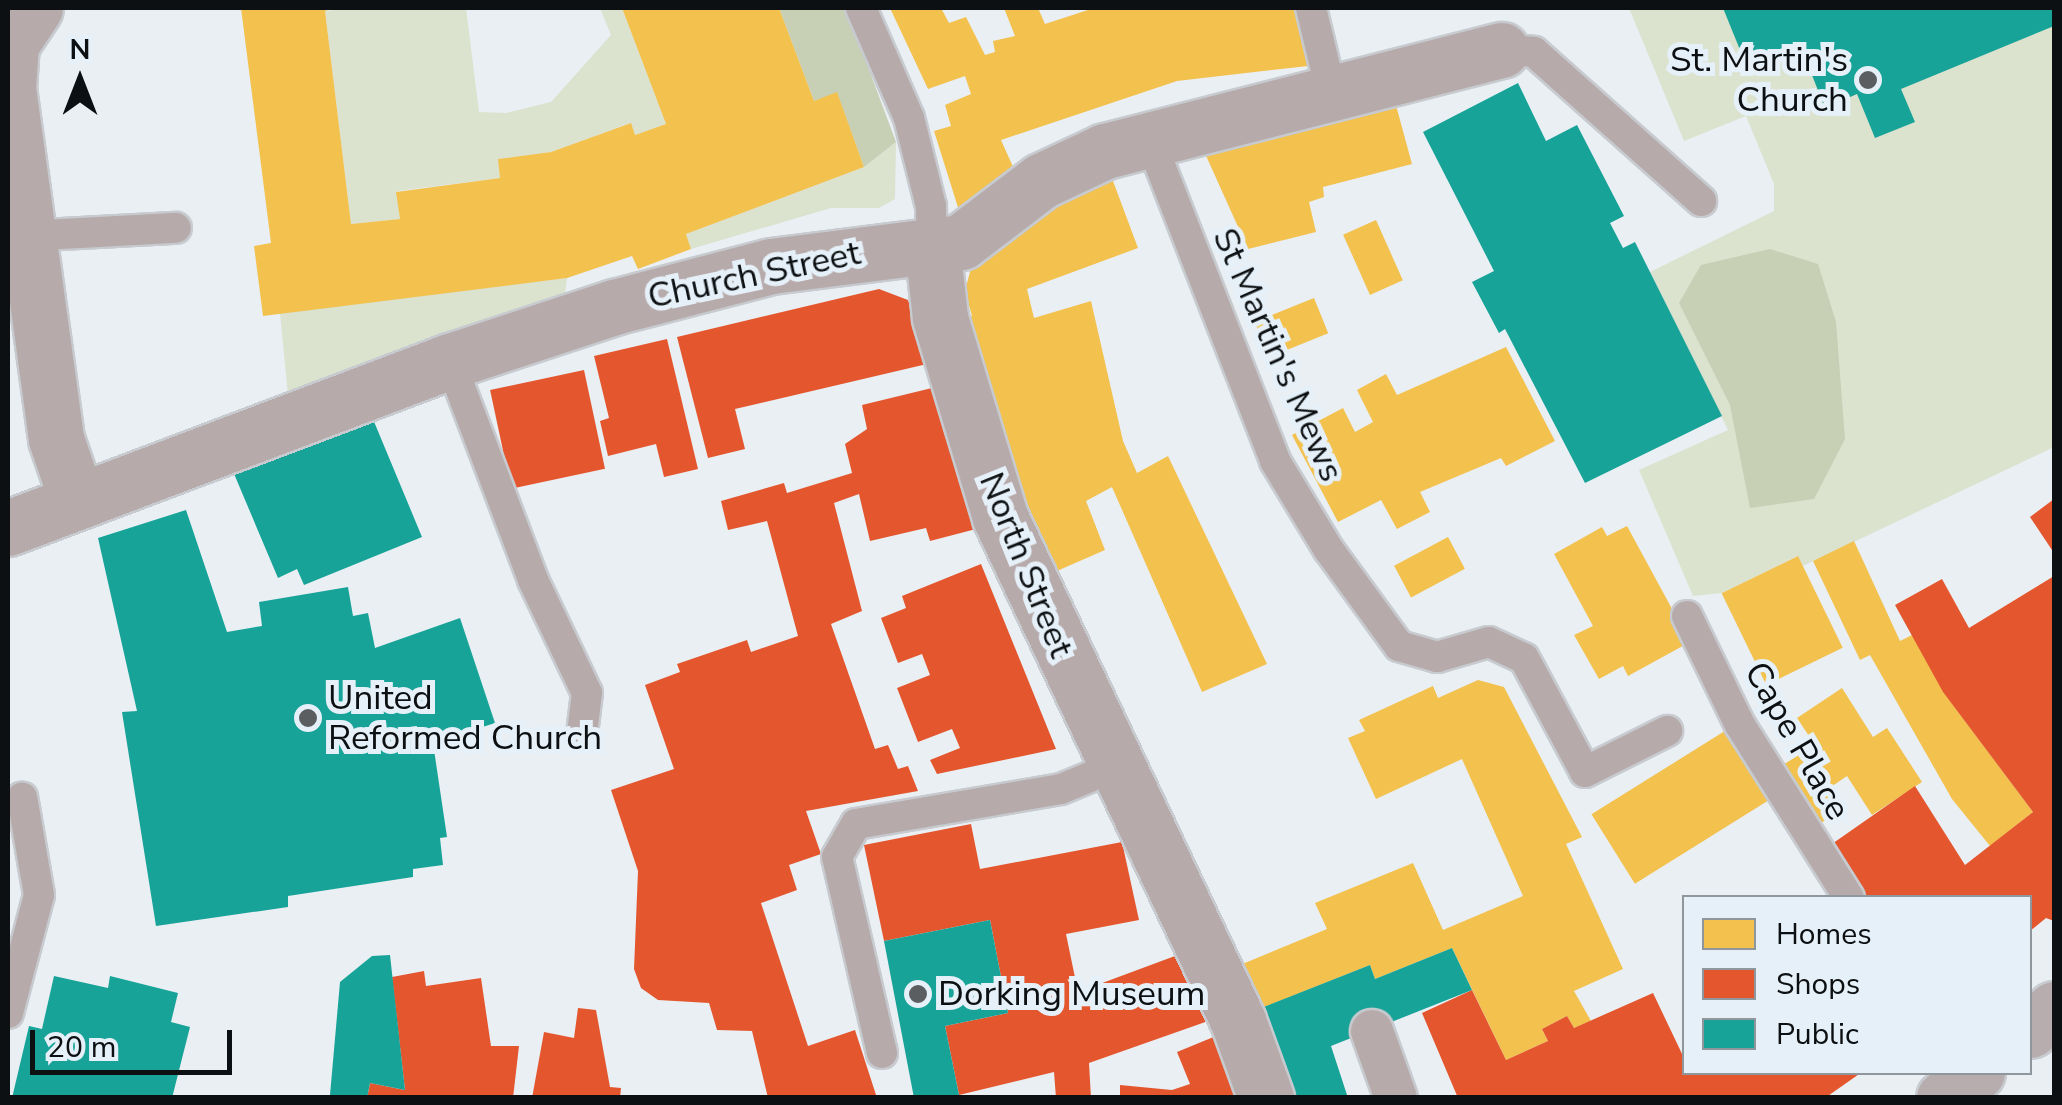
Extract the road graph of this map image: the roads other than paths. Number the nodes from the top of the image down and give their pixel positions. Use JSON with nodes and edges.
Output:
{"nodes":[{"id":1,"x":35,"y":8,"type":"edge"},
{"id":2,"x":861,"y":8,"type":"edge"},
{"id":3,"x":1311,"y":8,"type":"edge"},
{"id":4,"x":1501,"y":50,"type":"joint"},
{"id":5,"x":1331,"y":91,"type":"junction"},
{"id":6,"x":1149,"y":137,"type":"junction"},
{"id":7,"x":1700,"y":200,"type":"dead end"},
{"id":8,"x":176,"y":228,"type":"dead end"},
{"id":9,"x":26,"y":236,"type":"junction"},
{"id":10,"x":932,"y":244,"type":"junction"},
{"id":11,"x":450,"y":361,"type":"junction"},
{"id":12,"x":77,"y":500,"type":"junction"},
{"id":13,"x":8,"y":528,"type":"edge"},
{"id":14,"x":1687,"y":616,"type":"dead end"},
{"id":15,"x":1667,"y":731,"type":"dead end"},
{"id":16,"x":582,"y":732,"type":"dead end"},
{"id":17,"x":1114,"y":767,"type":"junction"},
{"id":18,"x":22,"y":796,"type":"dead end"},
{"id":19,"x":1847,"y":895,"type":"edge"},
{"id":20,"x":2054,"y":1009,"type":"edge"},
{"id":21,"x":8,"y":1013,"type":"edge"},
{"id":22,"x":2032,"y":1028,"type":"edge"},
{"id":23,"x":1372,"y":1031,"type":"dead end"},
{"id":24,"x":882,"y":1053,"type":"dead end"},
{"id":25,"x":1266,"y":1098,"type":"edge"},
{"id":26,"x":1396,"y":1098,"type":"edge"}],
"edges":[{"from":1,"to":9,"type":"street"},
{"from":2,"to":10,"type":"lane","name":"North Street"},
{"from":3,"to":5,"type":"lane"},
{"from":4,"to":5,"type":"street","name":"Church Street"},
{"from":4,"to":7,"type":"lane"},
{"from":5,"to":6,"type":"street","name":"Church Street"},
{"from":6,"to":10,"type":"street","name":"Church Street"},
{"from":6,"to":15,"type":"lane","name":"St Martin's Mews"},
{"from":8,"to":9,"type":"lane"},
{"from":9,"to":12,"type":"street"},
{"from":10,"to":11,"type":"street","name":"Church Street"},
{"from":10,"to":17,"type":"street","name":"North Street"},
{"from":11,"to":12,"type":"street","name":"Church Street"},
{"from":11,"to":16,"type":"lane"},
{"from":12,"to":13,"type":"street","name":"Church Street"},
{"from":14,"to":19,"type":"lane","name":"Cape Place"},
{"from":17,"to":24,"type":"lane"},
{"from":17,"to":25,"type":"street","name":"North Street"},
{"from":18,"to":21,"type":"lane"},
{"from":20,"to":22,"type":"main road"},
{"from":23,"to":26,"type":"street"}]}
